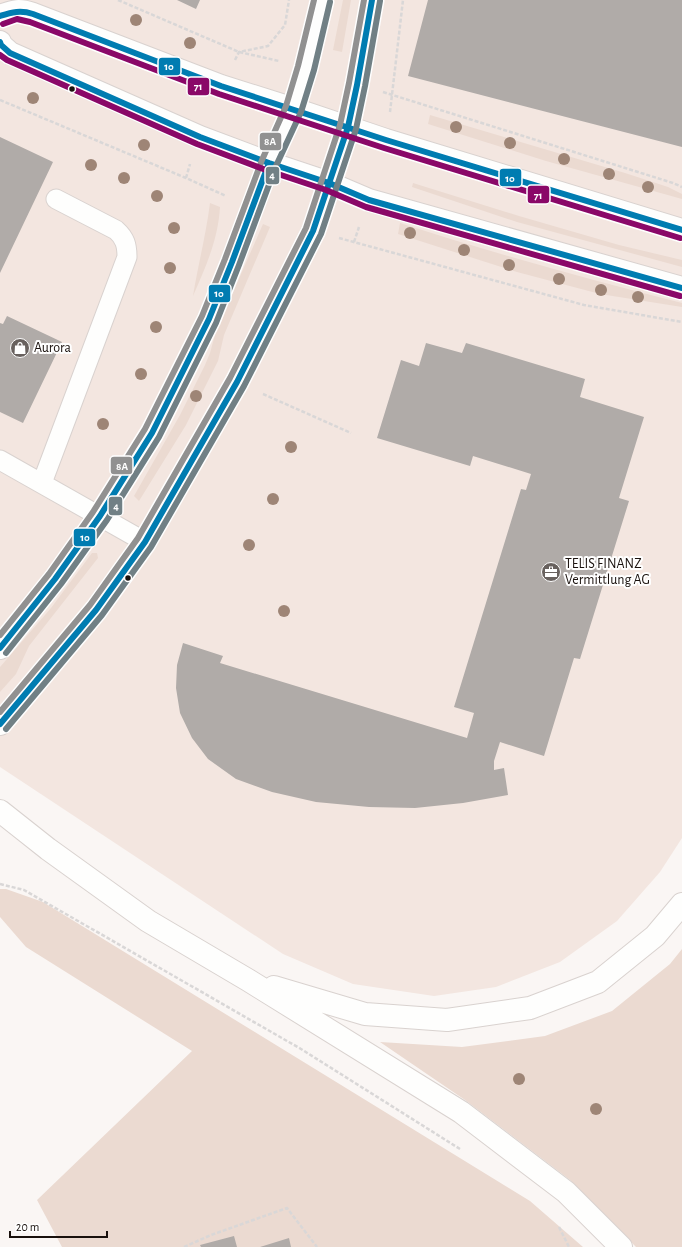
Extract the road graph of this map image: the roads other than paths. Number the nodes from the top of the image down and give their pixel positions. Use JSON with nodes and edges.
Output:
{"nodes":[{"id":1,"x":322,"y":0,"type":"edge"},
{"id":2,"x":372,"y":0,"type":"edge"},
{"id":3,"x":0,"y":16,"type":"edge"},
{"id":4,"x":0,"y":42,"type":"edge"},
{"id":5,"x":294,"y":109,"type":"junction"},
{"id":6,"x":348,"y":126,"type":"junction"},
{"id":7,"x":269,"y":163,"type":"junction"},
{"id":8,"x":329,"y":184,"type":"junction"},
{"id":9,"x":56,"y":199,"type":"dead end"},
{"id":10,"x":682,"y":230,"type":"edge"},
{"id":11,"x":682,"y":288,"type":"edge"},
{"id":12,"x":0,"y":460,"type":"edge"},
{"id":13,"x":42,"y":484,"type":"junction"},
{"id":14,"x":100,"y":516,"type":"junction"},
{"id":15,"x":145,"y":542,"type":"junction"},
{"id":16,"x":0,"y":648,"type":"edge"},
{"id":17,"x":0,"y":724,"type":"edge"},
{"id":18,"x":0,"y":811,"type":"edge"},
{"id":19,"x":682,"y":904,"type":"edge"},
{"id":20,"x":248,"y":980,"type":"junction"},
{"id":21,"x":621,"y":1247,"type":"edge"}],
"edges":[{"from":1,"to":5,"type":"main road"},
{"from":2,"to":6,"type":"main road"},
{"from":3,"to":5,"type":"main road"},
{"from":4,"to":7,"type":"main road"},
{"from":5,"to":6,"type":"main road"},
{"from":5,"to":7,"type":"main road"},
{"from":6,"to":8,"type":"main road"},
{"from":6,"to":10,"type":"main road"},
{"from":7,"to":8,"type":"main road"},
{"from":7,"to":14,"type":"main road"},
{"from":8,"to":11,"type":"main road"},
{"from":8,"to":15,"type":"main road"},
{"from":9,"to":13,"type":"lane"},
{"from":12,"to":13,"type":"lane"},
{"from":13,"to":14,"type":"lane"},
{"from":14,"to":15,"type":"lane"},
{"from":14,"to":16,"type":"main road"},
{"from":15,"to":17,"type":"main road"},
{"from":18,"to":20,"type":"main road"},
{"from":19,"to":20,"type":"main road"},
{"from":20,"to":21,"type":"main road"}]}
